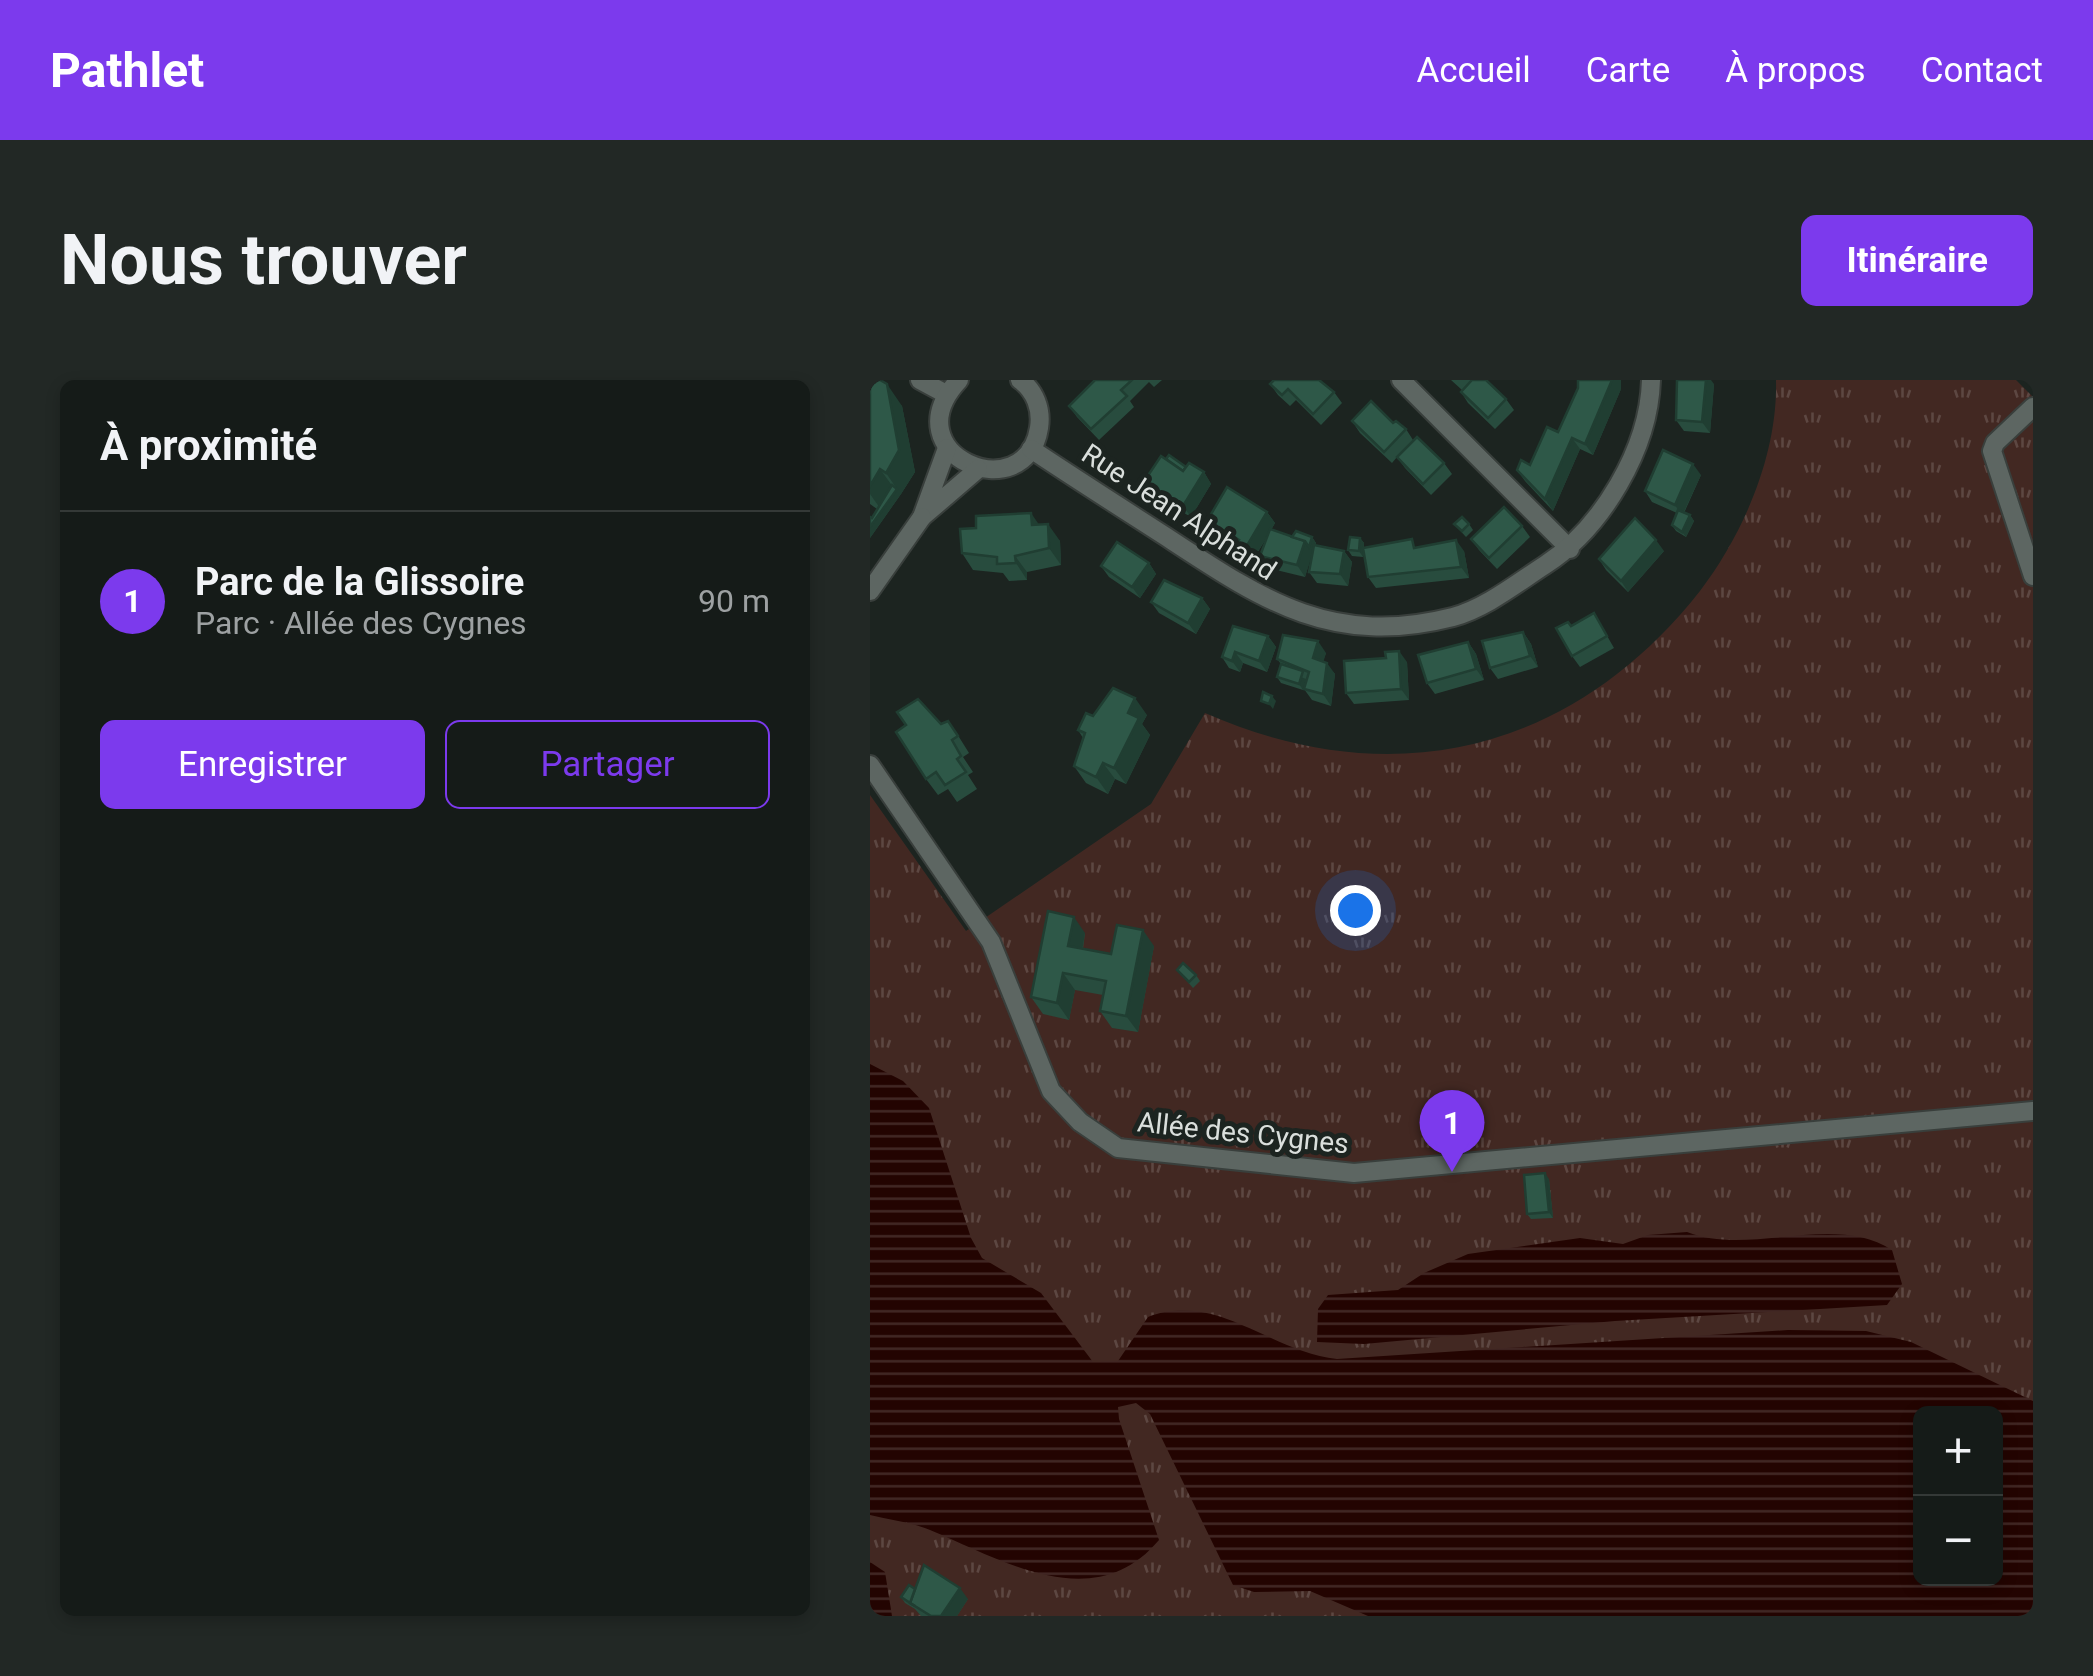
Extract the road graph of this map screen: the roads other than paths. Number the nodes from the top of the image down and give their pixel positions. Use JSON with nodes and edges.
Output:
{"nodes":[{"id":1,"x":920,"y":380,"type":"edge"},
{"id":2,"x":959,"y":380,"type":"edge"},
{"id":3,"x":1400,"y":380,"type":"edge"},
{"id":4,"x":1651,"y":380,"type":"edge"},
{"id":5,"x":1024,"y":381,"type":"edge"},
{"id":6,"x":946,"y":394,"type":"junction"},
{"id":7,"x":2033,"y":407,"type":"edge"},
{"id":8,"x":947,"y":448,"type":"junction"},
{"id":9,"x":1032,"y":449,"type":"junction"},
{"id":10,"x":978,"y":469,"type":"junction"},
{"id":11,"x":922,"y":517,"type":"junction"},
{"id":12,"x":1570,"y":549,"type":"junction"},
{"id":13,"x":2033,"y":576,"type":"edge"},
{"id":14,"x":870,"y":590,"type":"edge"},
{"id":15,"x":870,"y":765,"type":"edge"},
{"id":16,"x":2033,"y":1111,"type":"edge"}],
"edges":[{"from":1,"to":6,"type":"street"},
{"from":2,"to":6,"type":"street"},
{"from":3,"to":12,"type":"street"},
{"from":4,"to":12,"type":"street","name":"Rue Jean Alphand"},
{"from":5,"to":9,"type":"street"},
{"from":6,"to":8,"type":"street"},
{"from":7,"to":13,"type":"street"},
{"from":8,"to":10,"type":"street"},
{"from":8,"to":11,"type":"street"},
{"from":9,"to":10,"type":"street"},
{"from":9,"to":12,"type":"street","name":"Rue Jean Alphand"},
{"from":10,"to":11,"type":"street"},
{"from":11,"to":14,"type":"street"},
{"from":15,"to":16,"type":"street","name":"Allée des Cygnes"}]}
